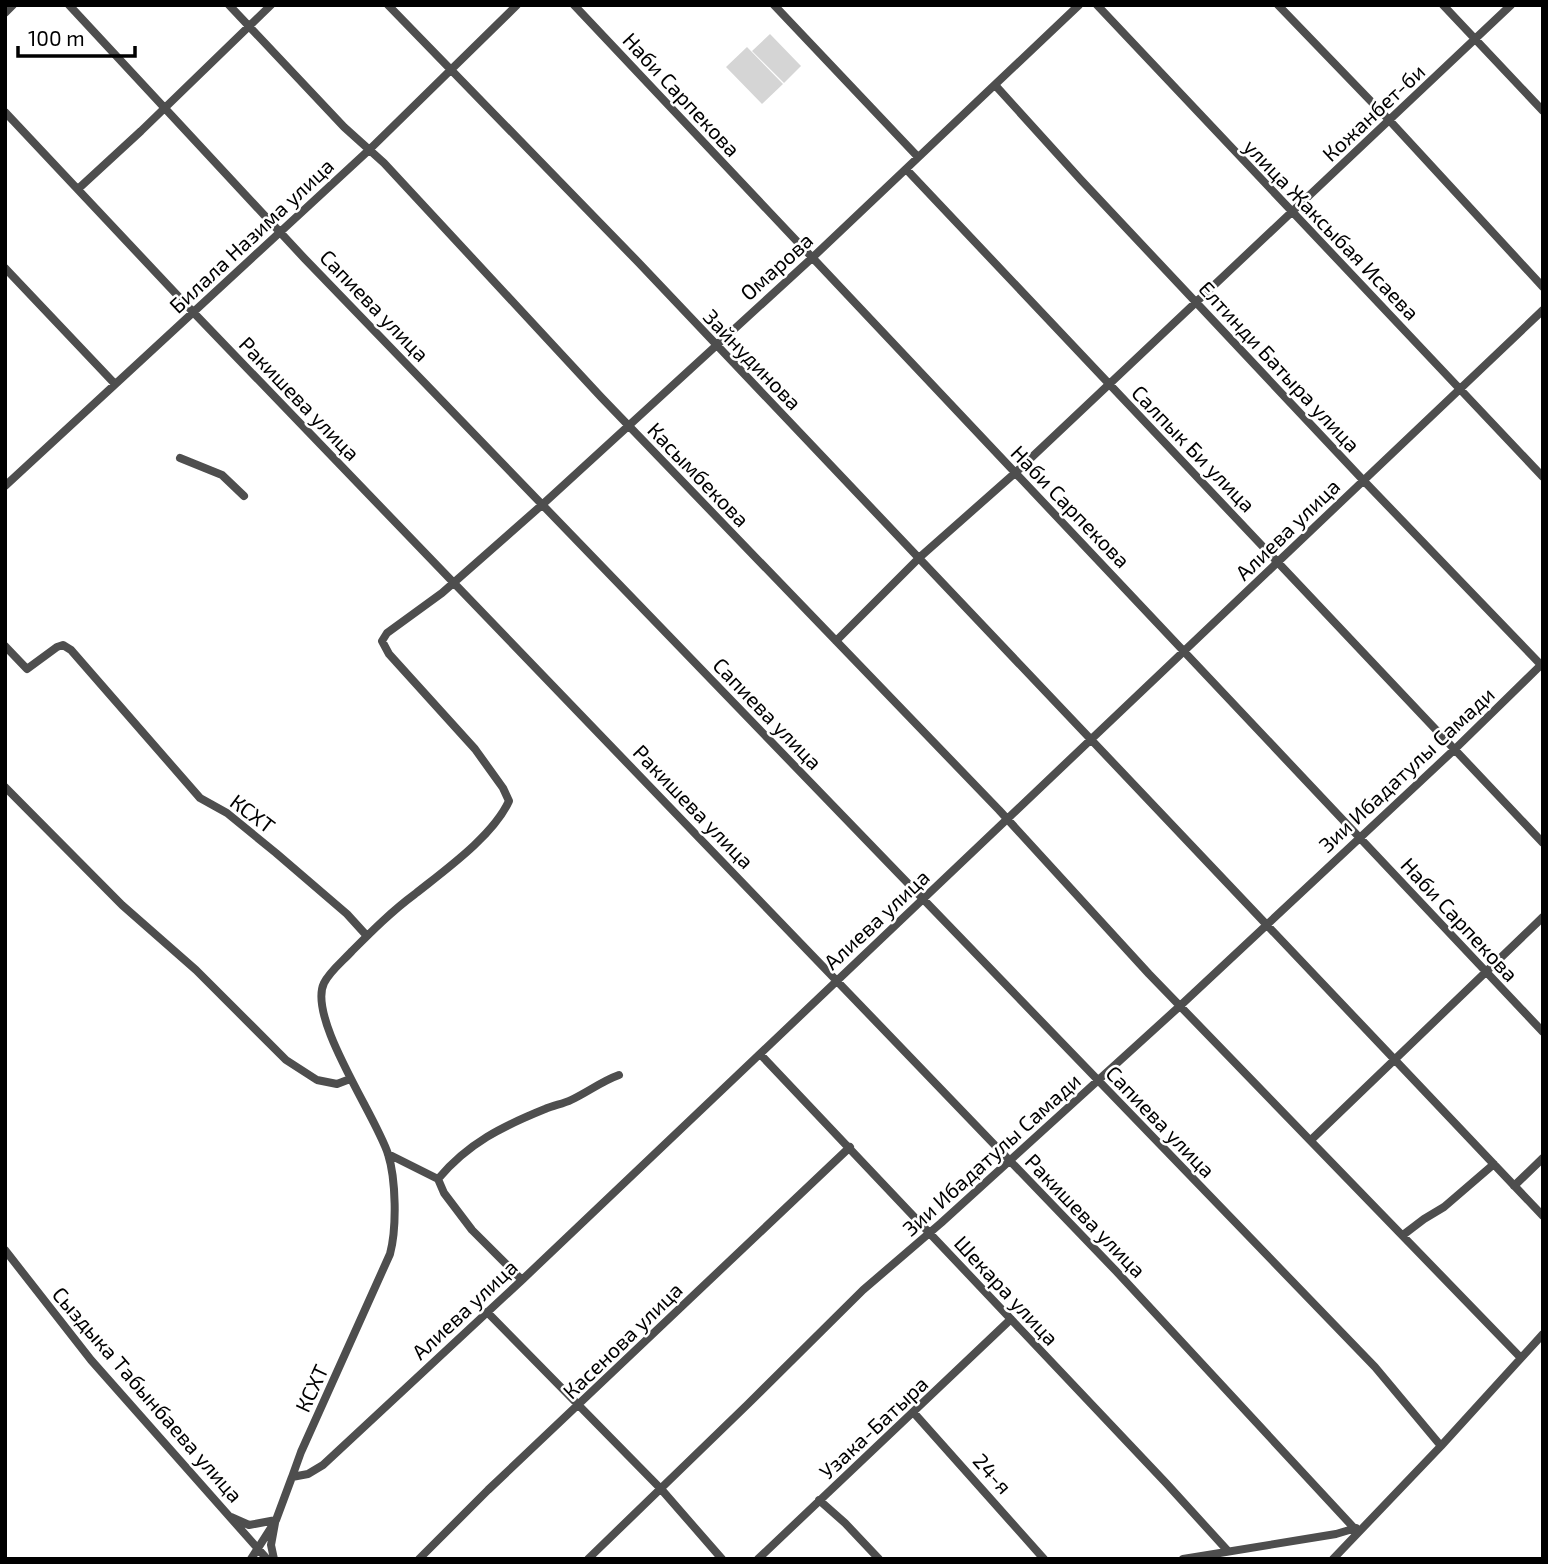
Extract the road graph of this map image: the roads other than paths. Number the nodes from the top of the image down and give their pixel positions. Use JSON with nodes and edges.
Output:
{"nodes":[{"id":1,"x":13,"y":5,"type":"edge"},
{"id":2,"x":69,"y":5,"type":"edge"},
{"id":3,"x":229,"y":5,"type":"edge"},
{"id":4,"x":271,"y":5,"type":"edge"},
{"id":5,"x":388,"y":5,"type":"edge"},
{"id":6,"x":517,"y":5,"type":"edge"},
{"id":7,"x":574,"y":5,"type":"edge"},
{"id":8,"x":774,"y":5,"type":"edge"},
{"id":9,"x":1079,"y":5,"type":"edge"},
{"id":10,"x":1097,"y":5,"type":"edge"},
{"id":11,"x":1278,"y":5,"type":"edge"},
{"id":12,"x":1443,"y":5,"type":"edge"},
{"id":13,"x":1511,"y":5,"type":"edge"},
{"id":14,"x":5,"y":13,"type":"edge"},
{"id":15,"x":248,"y":26,"type":"junction"},
{"id":16,"x":1475,"y":39,"type":"junction"},
{"id":17,"x":450,"y":70,"type":"junction"},
{"id":18,"x":995,"y":85,"type":"junction"},
{"id":19,"x":164,"y":107,"type":"junction"},
{"id":20,"x":1543,"y":111,"type":"edge"},
{"id":21,"x":5,"y":112,"type":"edge"},
{"id":22,"x":1390,"y":121,"type":"junction"},
{"id":23,"x":369,"y":149,"type":"junction"},
{"id":24,"x":918,"y":157,"type":"junction"},
{"id":25,"x":906,"y":169,"type":"junction"},
{"id":26,"x":78,"y":189,"type":"junction"},
{"id":27,"x":1292,"y":213,"type":"junction"},
{"id":28,"x":279,"y":231,"type":"junction"},
{"id":29,"x":812,"y":258,"type":"junction"},
{"id":30,"x":5,"y":268,"type":"edge"},
{"id":31,"x":1543,"y":287,"type":"edge"},
{"id":32,"x":1196,"y":300,"type":"junction"},
{"id":33,"x":1543,"y":310,"type":"edge"},
{"id":34,"x":194,"y":313,"type":"junction"},
{"id":35,"x":715,"y":345,"type":"junction"},
{"id":36,"x":115,"y":384,"type":"junction"},
{"id":37,"x":1108,"y":384,"type":"junction"},
{"id":38,"x":1461,"y":389,"type":"junction"},
{"id":39,"x":628,"y":425,"type":"junction"},
{"id":40,"x":180,"y":458,"type":"dead end"},
{"id":41,"x":1015,"y":473,"type":"junction"},
{"id":42,"x":1543,"y":477,"type":"edge"},
{"id":43,"x":1363,"y":480,"type":"junction"},
{"id":44,"x":5,"y":486,"type":"edge"},
{"id":45,"x":244,"y":495,"type":"dead end"},
{"id":46,"x":543,"y":504,"type":"junction"},
{"id":47,"x":919,"y":558,"type":"junction"},
{"id":48,"x":1278,"y":563,"type":"junction"},
{"id":49,"x":453,"y":583,"type":"junction"},
{"id":50,"x":835,"y":641,"type":"junction"},
{"id":51,"x":5,"y":646,"type":"edge"},
{"id":52,"x":1184,"y":651,"type":"junction"},
{"id":53,"x":1542,"y":665,"type":"edge"},
{"id":54,"x":1092,"y":739,"type":"junction"},
{"id":55,"x":1455,"y":749,"type":"junction"},
{"id":56,"x":5,"y":787,"type":"edge"},
{"id":57,"x":1007,"y":820,"type":"junction"},
{"id":58,"x":1360,"y":838,"type":"junction"},
{"id":59,"x":1543,"y":843,"type":"edge"},
{"id":60,"x":925,"y":899,"type":"junction"},
{"id":61,"x":1543,"y":917,"type":"edge"},
{"id":62,"x":1265,"y":925,"type":"junction"},
{"id":63,"x":367,"y":936,"type":"junction"},
{"id":64,"x":1487,"y":972,"type":"junction"},
{"id":65,"x":836,"y":979,"type":"junction"},
{"id":66,"x":1181,"y":1005,"type":"junction"},
{"id":67,"x":1543,"y":1032,"type":"edge"},
{"id":68,"x":760,"y":1054,"type":"junction"},
{"id":69,"x":1395,"y":1059,"type":"junction"},
{"id":70,"x":619,"y":1074,"type":"dead end"},
{"id":71,"x":350,"y":1079,"type":"junction"},
{"id":72,"x":1098,"y":1081,"type":"junction"},
{"id":73,"x":1311,"y":1140,"type":"junction"},
{"id":74,"x":850,"y":1147,"type":"junction"},
{"id":75,"x":388,"y":1154,"type":"junction"},
{"id":76,"x":1543,"y":1158,"type":"edge"},
{"id":77,"x":1009,"y":1160,"type":"junction"},
{"id":78,"x":1493,"y":1164,"type":"junction"},
{"id":79,"x":438,"y":1179,"type":"junction"},
{"id":80,"x":1514,"y":1186,"type":"junction"},
{"id":81,"x":1543,"y":1216,"type":"edge"},
{"id":82,"x":930,"y":1234,"type":"junction"},
{"id":83,"x":1403,"y":1235,"type":"junction"},
{"id":84,"x":5,"y":1250,"type":"edge"},
{"id":85,"x":522,"y":1280,"type":"junction"},
{"id":86,"x":487,"y":1312,"type":"junction"},
{"id":87,"x":1010,"y":1320,"type":"junction"},
{"id":88,"x":1543,"y":1334,"type":"edge"},
{"id":89,"x":1521,"y":1358,"type":"junction"},
{"id":90,"x":578,"y":1405,"type":"junction"},
{"id":91,"x":914,"y":1413,"type":"junction"},
{"id":92,"x":1441,"y":1446,"type":"junction"},
{"id":93,"x":292,"y":1477,"type":"junction"},
{"id":94,"x":661,"y":1489,"type":"junction"},
{"id":95,"x":819,"y":1500,"type":"junction"},
{"id":96,"x":231,"y":1517,"type":"junction"},
{"id":97,"x":276,"y":1520,"type":"junction"},
{"id":98,"x":1358,"y":1528,"type":"junction"},
{"id":99,"x":256,"y":1548,"type":"junction"},
{"id":100,"x":1227,"y":1550,"type":"junction"},
{"id":101,"x":251,"y":1559,"type":"edge"},
{"id":102,"x":268,"y":1559,"type":"edge"},
{"id":103,"x":274,"y":1559,"type":"edge"},
{"id":104,"x":419,"y":1559,"type":"edge"},
{"id":105,"x":588,"y":1559,"type":"edge"},
{"id":106,"x":722,"y":1559,"type":"edge"},
{"id":107,"x":758,"y":1559,"type":"edge"},
{"id":108,"x":879,"y":1559,"type":"edge"},
{"id":109,"x":1044,"y":1559,"type":"edge"},
{"id":110,"x":1183,"y":1559,"type":"edge"},
{"id":111,"x":1333,"y":1559,"type":"edge"}],
"edges":[{"from":1,"to":14,"type":"street"},
{"from":2,"to":19,"type":"street","name":"Сапиева улица"},
{"from":3,"to":15,"type":"street","name":"Касымбекова"},
{"from":4,"to":15,"type":"street"},
{"from":5,"to":17,"type":"street","name":"Зайнудинова"},
{"from":6,"to":17,"type":"street","name":"Билала Назима улица"},
{"from":7,"to":29,"type":"street","name":"Наби Сарпекова"},
{"from":8,"to":24,"type":"street"},
{"from":9,"to":18,"type":"street","name":"Омарова"},
{"from":10,"to":27,"type":"street","name":"улица Жаксыбая Исаева"},
{"from":11,"to":22,"type":"street"},
{"from":12,"to":16,"type":"street"},
{"from":13,"to":16,"type":"street","name":"Кожанбет-би"},
{"from":15,"to":19,"type":"street"},
{"from":15,"to":23,"type":"street","name":"Касымбекова"},
{"from":16,"to":20,"type":"street"},
{"from":16,"to":22,"type":"street","name":"Кожанбет-би"},
{"from":17,"to":23,"type":"street","name":"Билала Назима улица"},
{"from":17,"to":35,"type":"street","name":"Зайнудинова"},
{"from":18,"to":24,"type":"street","name":"Омарова"},
{"from":18,"to":32,"type":"street","name":"Елтинди Батыра улица"},
{"from":19,"to":26,"type":"street"},
{"from":19,"to":28,"type":"street","name":"Сапиева улица"},
{"from":21,"to":26,"type":"street","name":"Ракишева улица"},
{"from":22,"to":27,"type":"street","name":"Кожанбет-би"},
{"from":22,"to":31,"type":"street"},
{"from":23,"to":28,"type":"street","name":"Билала Назима улица"},
{"from":23,"to":39,"type":"street","name":"Касымбекова"},
{"from":24,"to":25,"type":"street","name":"Омарова"},
{"from":25,"to":29,"type":"street","name":"Омарова"},
{"from":25,"to":37,"type":"street","name":"Салпык Би улица"},
{"from":26,"to":34,"type":"street","name":"Ракишева улица"},
{"from":27,"to":32,"type":"street","name":"Кожанбет-би"},
{"from":27,"to":38,"type":"street","name":"улица Жаксыбая Исаева"},
{"from":28,"to":34,"type":"street","name":"Билала Назима улица"},
{"from":28,"to":46,"type":"street","name":"Сапиева улица"},
{"from":29,"to":35,"type":"street","name":"Омарова"},
{"from":29,"to":41,"type":"street","name":"Наби Сарпекова"},
{"from":30,"to":36,"type":"street"},
{"from":32,"to":37,"type":"street","name":"Кожанбет-би"},
{"from":32,"to":43,"type":"street","name":"Елтинди Батыра улица"},
{"from":33,"to":38,"type":"street","name":"Алиева улица"},
{"from":34,"to":36,"type":"street","name":"Билала Назима улица"},
{"from":34,"to":49,"type":"street","name":"Ракишева улица"},
{"from":35,"to":39,"type":"street","name":"Омарова"},
{"from":35,"to":47,"type":"street","name":"Зайнудинова"},
{"from":36,"to":44,"type":"street","name":"Билала Назима улица"},
{"from":37,"to":41,"type":"street","name":"Кожанбет-би"},
{"from":37,"to":48,"type":"street","name":"Салпык Би улица"},
{"from":38,"to":42,"type":"street","name":"улица Жаксыбая Исаева"},
{"from":38,"to":43,"type":"street","name":"Алиева улица"},
{"from":39,"to":46,"type":"street","name":"Омарова"},
{"from":39,"to":50,"type":"street","name":"Касымбекова"},
{"from":40,"to":45,"type":"street"},
{"from":41,"to":47,"type":"street","name":"Кожанбет-би"},
{"from":41,"to":52,"type":"street","name":"Наби Сарпекова"},
{"from":43,"to":48,"type":"street","name":"Алиева улица"},
{"from":43,"to":53,"type":"street","name":"Елтинди Батыра улица"},
{"from":46,"to":49,"type":"street","name":"Омарова"},
{"from":46,"to":60,"type":"street","name":"Сапиева улица"},
{"from":47,"to":50,"type":"street","name":"Кожанбет-би"},
{"from":47,"to":54,"type":"street","name":"Зайнудинова"},
{"from":48,"to":52,"type":"street","name":"Алиева улица"},
{"from":48,"to":55,"type":"street","name":"Салпык Би улица"},
{"from":49,"to":63,"type":"street","name":"Омарова"},
{"from":49,"to":65,"type":"street","name":"Ракишева улица"},
{"from":50,"to":57,"type":"street","name":"Касымбекова"},
{"from":51,"to":63,"type":"street","name":"КСХТ"},
{"from":52,"to":54,"type":"street","name":"Алиева улица"},
{"from":52,"to":58,"type":"street","name":"Наби Сарпекова"},
{"from":53,"to":55,"type":"street","name":"Зии Ибадатулы Самади"},
{"from":54,"to":57,"type":"street","name":"Алиева улица"},
{"from":54,"to":62,"type":"street","name":"Зайнудинова"},
{"from":55,"to":58,"type":"street","name":"Зии Ибадатулы Самади"},
{"from":55,"to":59,"type":"street","name":"Салпык Би улица"},
{"from":56,"to":71,"type":"street"},
{"from":57,"to":60,"type":"street","name":"Алиева улица"},
{"from":57,"to":66,"type":"street","name":"Касымбекова"},
{"from":58,"to":62,"type":"street","name":"Зии Ибадатулы Самади"},
{"from":58,"to":64,"type":"street","name":"Наби Сарпекова"},
{"from":60,"to":65,"type":"street","name":"Алиева улица"},
{"from":60,"to":72,"type":"street","name":"Сапиева улица"},
{"from":61,"to":64,"type":"street"},
{"from":62,"to":66,"type":"street","name":"Зии Ибадатулы Самади"},
{"from":62,"to":69,"type":"street","name":"Зайнудинова"},
{"from":63,"to":71,"type":"street","name":"КСХТ"},
{"from":64,"to":67,"type":"street","name":"Наби Сарпекова"},
{"from":64,"to":69,"type":"street"},
{"from":65,"to":68,"type":"street","name":"Алиева улица"},
{"from":65,"to":77,"type":"street","name":"Ракишева улица"},
{"from":66,"to":72,"type":"street","name":"Зии Ибадатулы Самади"},
{"from":66,"to":73,"type":"street","name":"Касымбекова"},
{"from":68,"to":74,"type":"street","name":"Шекара улица"},
{"from":68,"to":85,"type":"street","name":"Алиева улица"},
{"from":69,"to":73,"type":"street"},
{"from":69,"to":78,"type":"street","name":"Зайнудинова"},
{"from":70,"to":79,"type":"street"},
{"from":71,"to":75,"type":"street","name":"КСХТ"},
{"from":72,"to":77,"type":"street","name":"Зии Ибадатулы Самади"},
{"from":72,"to":92,"type":"street","name":"Сапиева улица"},
{"from":73,"to":83,"type":"street","name":"Касымбекова"},
{"from":74,"to":82,"type":"street","name":"Шекара улица"},
{"from":74,"to":90,"type":"street","name":"Касенова улица"},
{"from":75,"to":79,"type":"street"},
{"from":75,"to":93,"type":"street","name":"КСХТ"},
{"from":76,"to":80,"type":"street"},
{"from":77,"to":82,"type":"street","name":"Зии Ибадатулы Самади"},
{"from":77,"to":98,"type":"street","name":"Ракишева улица"},
{"from":78,"to":80,"type":"street","name":"Зайнудинова"},
{"from":78,"to":83,"type":"street"},
{"from":79,"to":85,"type":"street"},
{"from":80,"to":81,"type":"street","name":"Зайнудинова"},
{"from":82,"to":87,"type":"street","name":"Шекара улица"},
{"from":82,"to":94,"type":"street","name":"Зии Ибадатулы Самади"},
{"from":83,"to":89,"type":"street","name":"Касымбекова"},
{"from":84,"to":96,"type":"street","name":"Сыздыка Табынбаева улица"},
{"from":85,"to":86,"type":"street","name":"Алиева улица"},
{"from":86,"to":90,"type":"street"},
{"from":86,"to":93,"type":"street","name":"Алиева улица"},
{"from":87,"to":91,"type":"street","name":"Узака-Батыра"},
{"from":87,"to":100,"type":"street","name":"Шекара улица"},
{"from":88,"to":89,"type":"street"},
{"from":89,"to":92,"type":"street"},
{"from":90,"to":94,"type":"street"},
{"from":90,"to":104,"type":"street","name":"Касенова улица"},
{"from":91,"to":95,"type":"street","name":"Узака-Батыра"},
{"from":91,"to":109,"type":"street","name":"24-я"},
{"from":92,"to":98,"type":"street"},
{"from":93,"to":97,"type":"street"},
{"from":94,"to":105,"type":"street","name":"Зии Ибадатулы Самади"},
{"from":94,"to":106,"type":"street"},
{"from":95,"to":107,"type":"street","name":"Узака-Батыра"},
{"from":95,"to":108,"type":"street"},
{"from":96,"to":97,"type":"street"},
{"from":96,"to":99,"type":"street","name":"Сыздыка Табынбаева улица"},
{"from":97,"to":99,"type":"street"},
{"from":97,"to":103,"type":"street"},
{"from":98,"to":100,"type":"street"},
{"from":98,"to":111,"type":"street"},
{"from":99,"to":101,"type":"street"},
{"from":99,"to":102,"type":"street","name":"Сыздыка Табынбаева улица"},
{"from":100,"to":110,"type":"street"}]}
